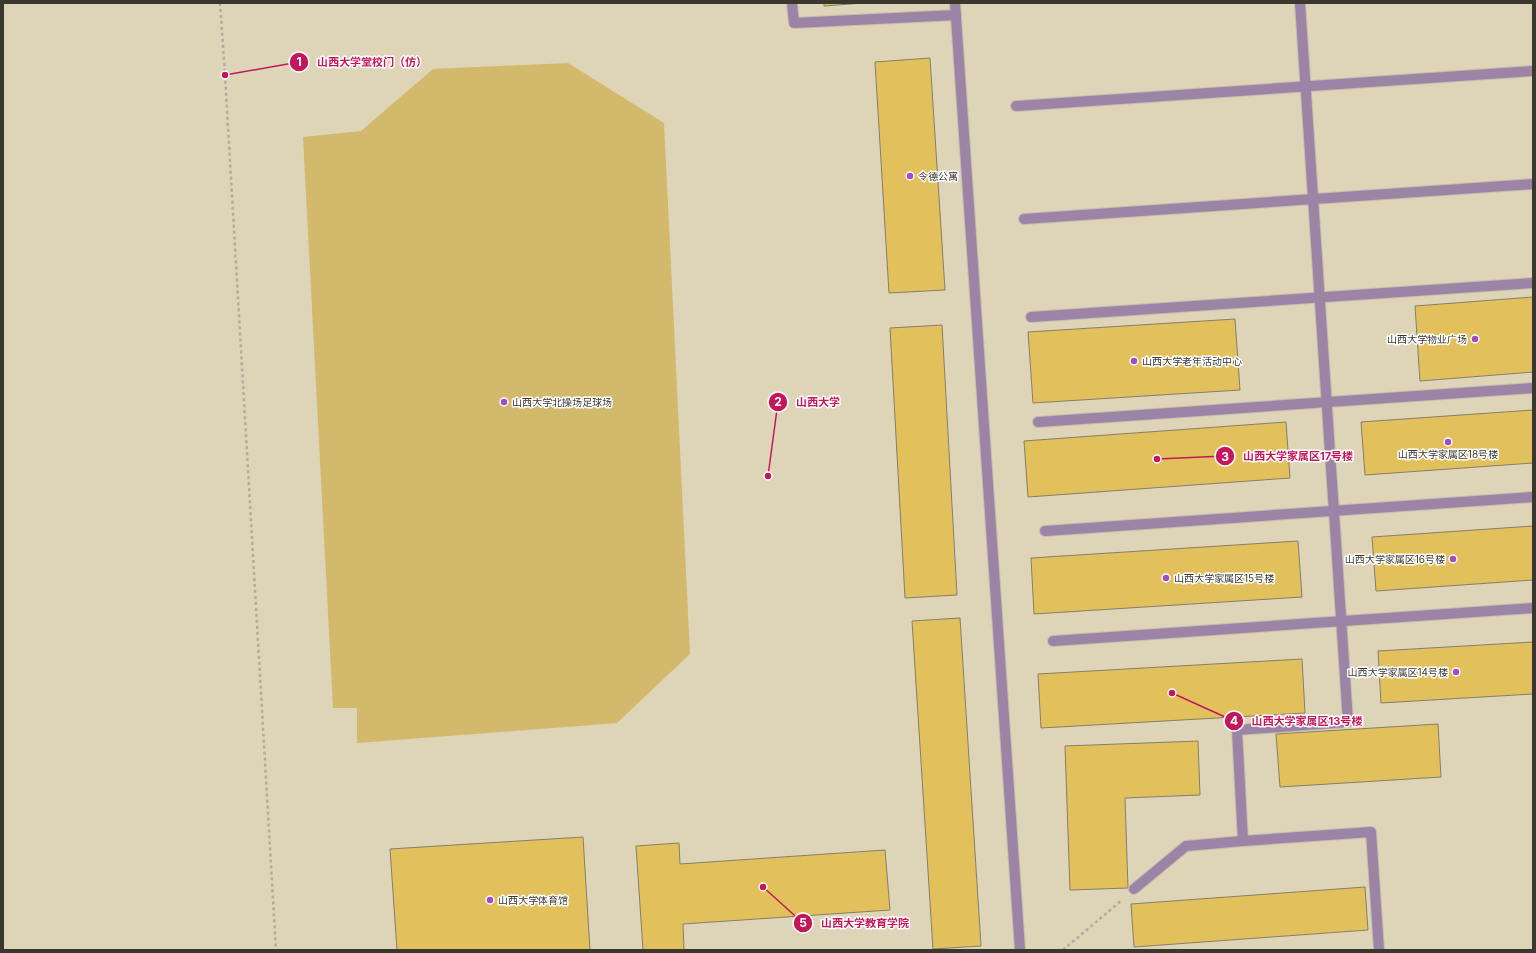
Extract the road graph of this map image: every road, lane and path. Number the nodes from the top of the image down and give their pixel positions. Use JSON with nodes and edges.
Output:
{"nodes":[{"id":1,"x":220,"y":3,"type":"edge"},
{"id":2,"x":792,"y":3,"type":"edge"},
{"id":3,"x":955,"y":3,"type":"edge"},
{"id":4,"x":1300,"y":3,"type":"edge"},
{"id":5,"x":956,"y":15,"type":"junction"},
{"id":6,"x":1533,"y":71,"type":"edge"},
{"id":7,"x":1306,"y":86,"type":"junction"},
{"id":8,"x":1016,"y":106,"type":"dead end"},
{"id":9,"x":1533,"y":184,"type":"edge"},
{"id":10,"x":1313,"y":199,"type":"junction"},
{"id":11,"x":1024,"y":219,"type":"dead end"},
{"id":12,"x":1533,"y":283,"type":"edge"},
{"id":13,"x":1320,"y":297,"type":"junction"},
{"id":14,"x":1031,"y":317,"type":"dead end"},
{"id":15,"x":1533,"y":388,"type":"edge"},
{"id":16,"x":1327,"y":402,"type":"junction"},
{"id":17,"x":1038,"y":422,"type":"dead end"},
{"id":18,"x":1533,"y":498,"type":"edge"},
{"id":19,"x":1334,"y":511,"type":"junction"},
{"id":20,"x":1045,"y":531,"type":"dead end"},
{"id":21,"x":1533,"y":608,"type":"edge"},
{"id":22,"x":1341,"y":621,"type":"junction"},
{"id":23,"x":1053,"y":641,"type":"dead end"},
{"id":24,"x":1243,"y":841,"type":"junction"},
{"id":25,"x":1134,"y":889,"type":"joint"},
{"id":26,"x":276,"y":950,"type":"edge"},
{"id":27,"x":1020,"y":950,"type":"edge"},
{"id":28,"x":1063,"y":950,"type":"edge"},
{"id":29,"x":1379,"y":950,"type":"edge"}],
"edges":[{"from":1,"to":26,"type":"path"},
{"from":2,"to":5,"type":"street"},
{"from":3,"to":5,"type":"street"},
{"from":4,"to":7,"type":"street"},
{"from":5,"to":27,"type":"street"},
{"from":6,"to":7,"type":"street"},
{"from":7,"to":8,"type":"street"},
{"from":7,"to":10,"type":"street"},
{"from":9,"to":10,"type":"street"},
{"from":10,"to":11,"type":"street"},
{"from":10,"to":13,"type":"street"},
{"from":12,"to":13,"type":"street"},
{"from":13,"to":14,"type":"street"},
{"from":13,"to":16,"type":"street"},
{"from":15,"to":16,"type":"street"},
{"from":16,"to":17,"type":"street"},
{"from":16,"to":19,"type":"street"},
{"from":18,"to":19,"type":"street"},
{"from":19,"to":20,"type":"street"},
{"from":19,"to":22,"type":"street"},
{"from":21,"to":22,"type":"street"},
{"from":22,"to":23,"type":"street"},
{"from":22,"to":24,"type":"street"},
{"from":24,"to":25,"type":"street"},
{"from":24,"to":29,"type":"street"},
{"from":25,"to":28,"type":"path"}]}
